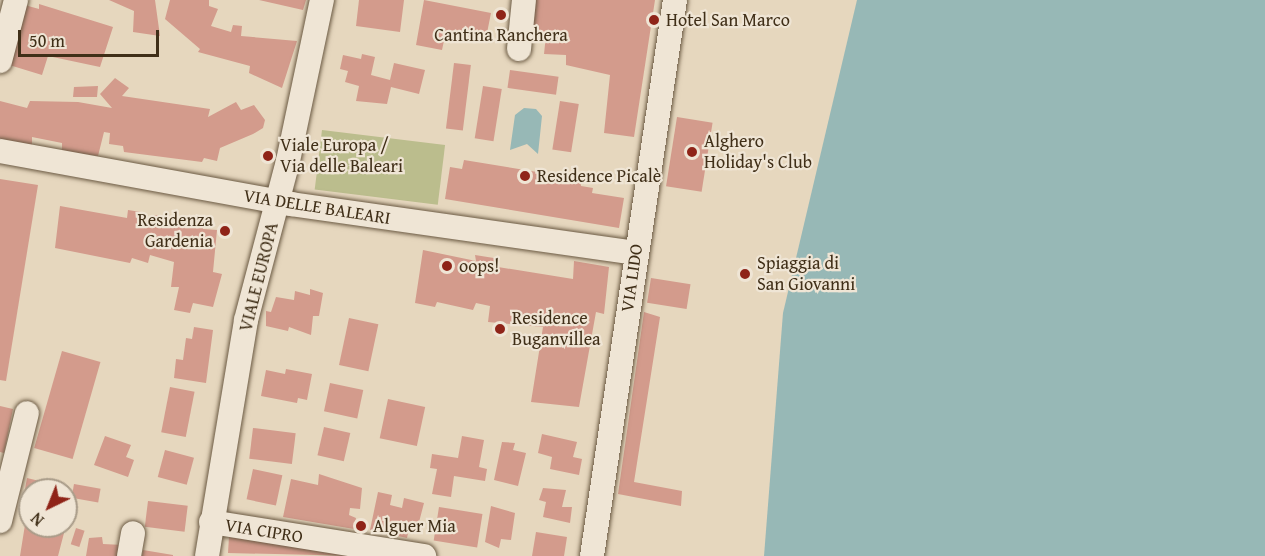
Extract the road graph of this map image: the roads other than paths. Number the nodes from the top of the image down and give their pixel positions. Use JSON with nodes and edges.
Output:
{"nodes":[{"id":1,"x":16,"y":0,"type":"edge"},
{"id":2,"x":322,"y":0,"type":"edge"},
{"id":3,"x":524,"y":0,"type":"edge"},
{"id":4,"x":675,"y":0,"type":"edge"},
{"id":5,"x":519,"y":49,"type":"dead end"},
{"id":6,"x":0,"y":61,"type":"edge"},
{"id":7,"x":0,"y":151,"type":"edge"},
{"id":8,"x":278,"y":202,"type":"junction"},
{"id":9,"x":636,"y":253,"type":"junction"},
{"id":10,"x":27,"y":413,"type":"dead end"},
{"id":11,"x":0,"y":521,"type":"edge"},
{"id":12,"x":211,"y":522,"type":"junction"},
{"id":13,"x":207,"y":556,"type":"edge"},
{"id":14,"x":424,"y":556,"type":"edge"},
{"id":15,"x":592,"y":556,"type":"edge"}],
"edges":[{"from":1,"to":6,"type":"street"},
{"from":2,"to":8,"type":"street","name":"VIALE EUROPA"},
{"from":3,"to":5,"type":"street"},
{"from":4,"to":9,"type":"street","name":"VIA LIDO"},
{"from":7,"to":8,"type":"street","name":"VIA DELLE BALEARI"},
{"from":8,"to":9,"type":"street","name":"VIA DELLE BALEARI"},
{"from":8,"to":12,"type":"street","name":"VIALE EUROPA"},
{"from":9,"to":15,"type":"street","name":"VIA LIDO"},
{"from":10,"to":11,"type":"street"},
{"from":12,"to":13,"type":"street","name":"VIALE EUROPA"},
{"from":12,"to":14,"type":"street","name":"VIA CIPRO"}]}
